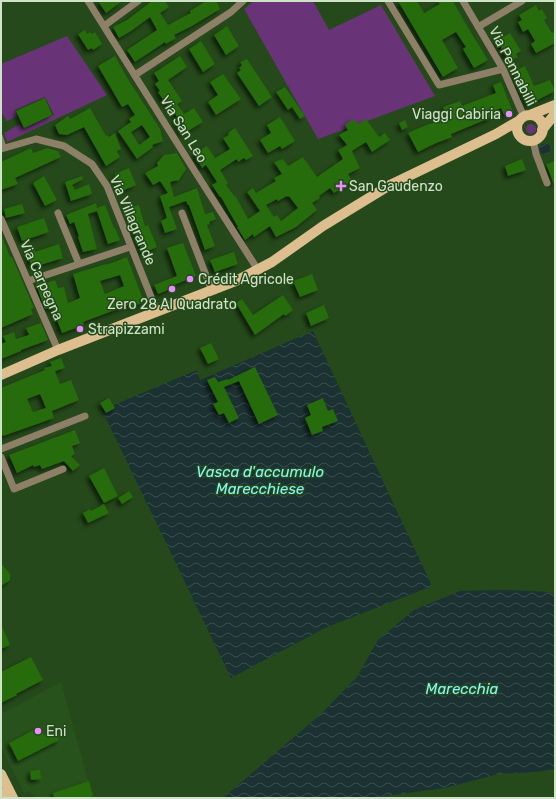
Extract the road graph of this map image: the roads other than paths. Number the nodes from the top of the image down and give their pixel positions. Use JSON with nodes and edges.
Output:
{"nodes":[{"id":1,"x":88,"y":1,"type":"edge"},
{"id":2,"x":138,"y":1,"type":"edge"},
{"id":3,"x":244,"y":1,"type":"edge"},
{"id":4,"x":388,"y":1,"type":"edge"},
{"id":5,"x":463,"y":1,"type":"edge"},
{"id":6,"x":522,"y":1,"type":"edge"},
{"id":7,"x":104,"y":26,"type":"junction"},
{"id":8,"x":478,"y":27,"type":"junction"},
{"id":9,"x":503,"y":69,"type":"junction"},
{"id":10,"x":135,"y":75,"type":"junction"},
{"id":11,"x":555,"y":105,"type":"edge"},
{"id":12,"x":555,"y":114,"type":"edge"},
{"id":13,"x":525,"y":117,"type":"junction"},
{"id":14,"x":542,"y":130,"type":"junction"},
{"id":15,"x":496,"y":134,"type":"junction"},
{"id":16,"x":1,"y":136,"type":"edge"},
{"id":17,"x":520,"y":136,"type":"junction"},
{"id":18,"x":533,"y":140,"type":"junction"},
{"id":19,"x":3,"y":149,"type":"edge"},
{"id":20,"x":547,"y":183,"type":"dead end"},
{"id":21,"x":58,"y":213,"type":"dead end"},
{"id":22,"x":182,"y":213,"type":"dead end"},
{"id":23,"x":1,"y":219,"type":"edge"},
{"id":24,"x":130,"y":247,"type":"junction"},
{"id":25,"x":79,"y":264,"type":"junction"},
{"id":26,"x":258,"y":270,"type":"junction"},
{"id":27,"x":28,"y":281,"type":"junction"},
{"id":28,"x":212,"y":291,"type":"junction"},
{"id":29,"x":157,"y":312,"type":"junction"},
{"id":30,"x":58,"y":350,"type":"junction"},
{"id":31,"x":1,"y":375,"type":"edge"},
{"id":32,"x":84,"y":416,"type":"dead end"},
{"id":33,"x":1,"y":449,"type":"edge"},
{"id":34,"x":1,"y":457,"type":"edge"},
{"id":35,"x":63,"y":470,"type":"dead end"},
{"id":36,"x":1,"y":774,"type":"edge"},
{"id":37,"x":1,"y":793,"type":"edge"},
{"id":38,"x":4,"y":798,"type":"edge"},
{"id":39,"x":13,"y":798,"type":"edge"}],
"edges":[{"from":1,"to":7,"type":"street","name":"Via San Leo"},
{"from":2,"to":7,"type":"street"},
{"from":3,"to":10,"type":"street"},
{"from":4,"to":9,"type":"street"},
{"from":5,"to":8,"type":"street","name":"Via Pennabilli"},
{"from":6,"to":8,"type":"street","name":"Via Pennabilli"},
{"from":7,"to":10,"type":"street","name":"Via San Leo"},
{"from":8,"to":9,"type":"street","name":"Via Pennabilli"},
{"from":9,"to":13,"type":"street","name":"Via Pennabilli"},
{"from":10,"to":26,"type":"street","name":"Via San Leo"},
{"from":11,"to":13,"type":"main road"},
{"from":12,"to":14,"type":"main road"},
{"from":13,"to":14,"type":"main road"},
{"from":13,"to":15,"type":"main road"},
{"from":13,"to":17,"type":"main road"},
{"from":14,"to":18,"type":"main road"},
{"from":15,"to":17,"type":"main road"},
{"from":15,"to":26,"type":"main road"},
{"from":16,"to":19,"type":"lane"},
{"from":17,"to":18,"type":"main road"},
{"from":18,"to":20,"type":"street"},
{"from":19,"to":24,"type":"street","name":"Via Villagrande"},
{"from":21,"to":25,"type":"street"},
{"from":22,"to":28,"type":"street"},
{"from":23,"to":27,"type":"street","name":"Via Carpegna"},
{"from":24,"to":25,"type":"street"},
{"from":24,"to":29,"type":"street","name":"Via Villagrande"},
{"from":25,"to":27,"type":"street"},
{"from":26,"to":28,"type":"main road"},
{"from":27,"to":30,"type":"street","name":"Via Carpegna"},
{"from":28,"to":29,"type":"main road"},
{"from":29,"to":30,"type":"main road"},
{"from":30,"to":31,"type":"main road"},
{"from":32,"to":33,"type":"street"},
{"from":34,"to":35,"type":"street"},
{"from":36,"to":39,"type":"main road"},
{"from":37,"to":38,"type":"main road"}]}
